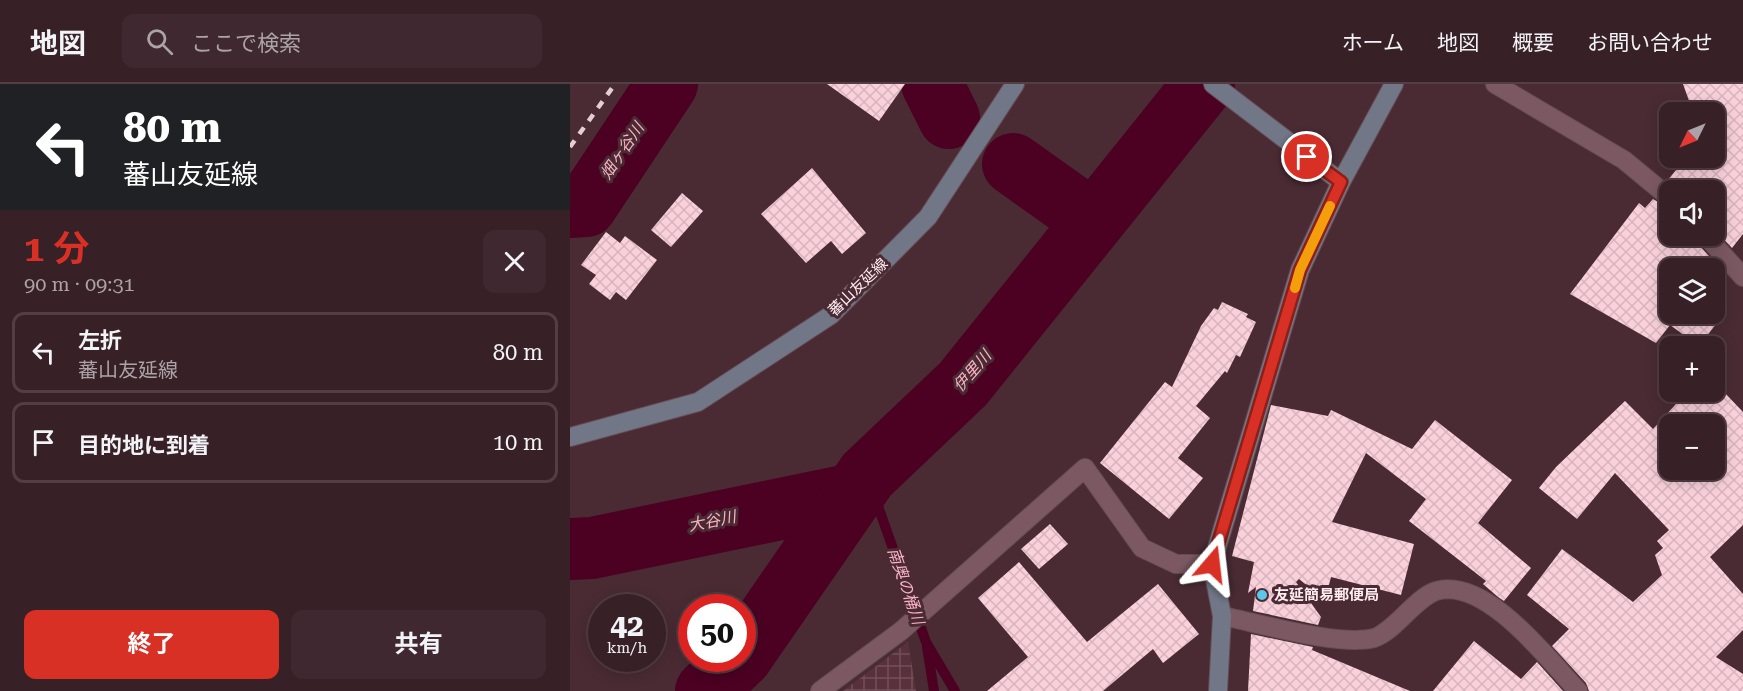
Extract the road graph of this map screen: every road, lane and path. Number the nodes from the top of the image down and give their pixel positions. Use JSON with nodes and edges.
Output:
{"nodes":[{"id":1,"x":1015,"y":84,"type":"edge"},
{"id":2,"x":1213,"y":84,"type":"edge"},
{"id":3,"x":1394,"y":84,"type":"edge"},
{"id":4,"x":1495,"y":84,"type":"edge"},
{"id":5,"x":1341,"y":182,"type":"junction"},
{"id":6,"x":1659,"y":189,"type":"edge"},
{"id":7,"x":1715,"y":246,"type":"edge"},
{"id":8,"x":1743,"y":277,"type":"edge"},
{"id":9,"x":570,"y":437,"type":"edge"},
{"id":10,"x":1212,"y":564,"type":"junction"},
{"id":11,"x":1222,"y":616,"type":"junction"},
{"id":12,"x":820,"y":691,"type":"edge"},
{"id":13,"x":1218,"y":691,"type":"edge"},
{"id":14,"x":1578,"y":691,"type":"edge"}],
"edges":[{"from":1,"to":9,"type":"main road","name":"蕃山友延線"},
{"from":2,"to":5,"type":"main road"},
{"from":3,"to":5,"type":"main road"},
{"from":4,"to":6,"type":"street"},
{"from":5,"to":10,"type":"main road"},
{"from":7,"to":8,"type":"street"},
{"from":10,"to":11,"type":"main road"},
{"from":10,"to":12,"type":"street"},
{"from":11,"to":13,"type":"main road"},
{"from":11,"to":14,"type":"street"}]}
